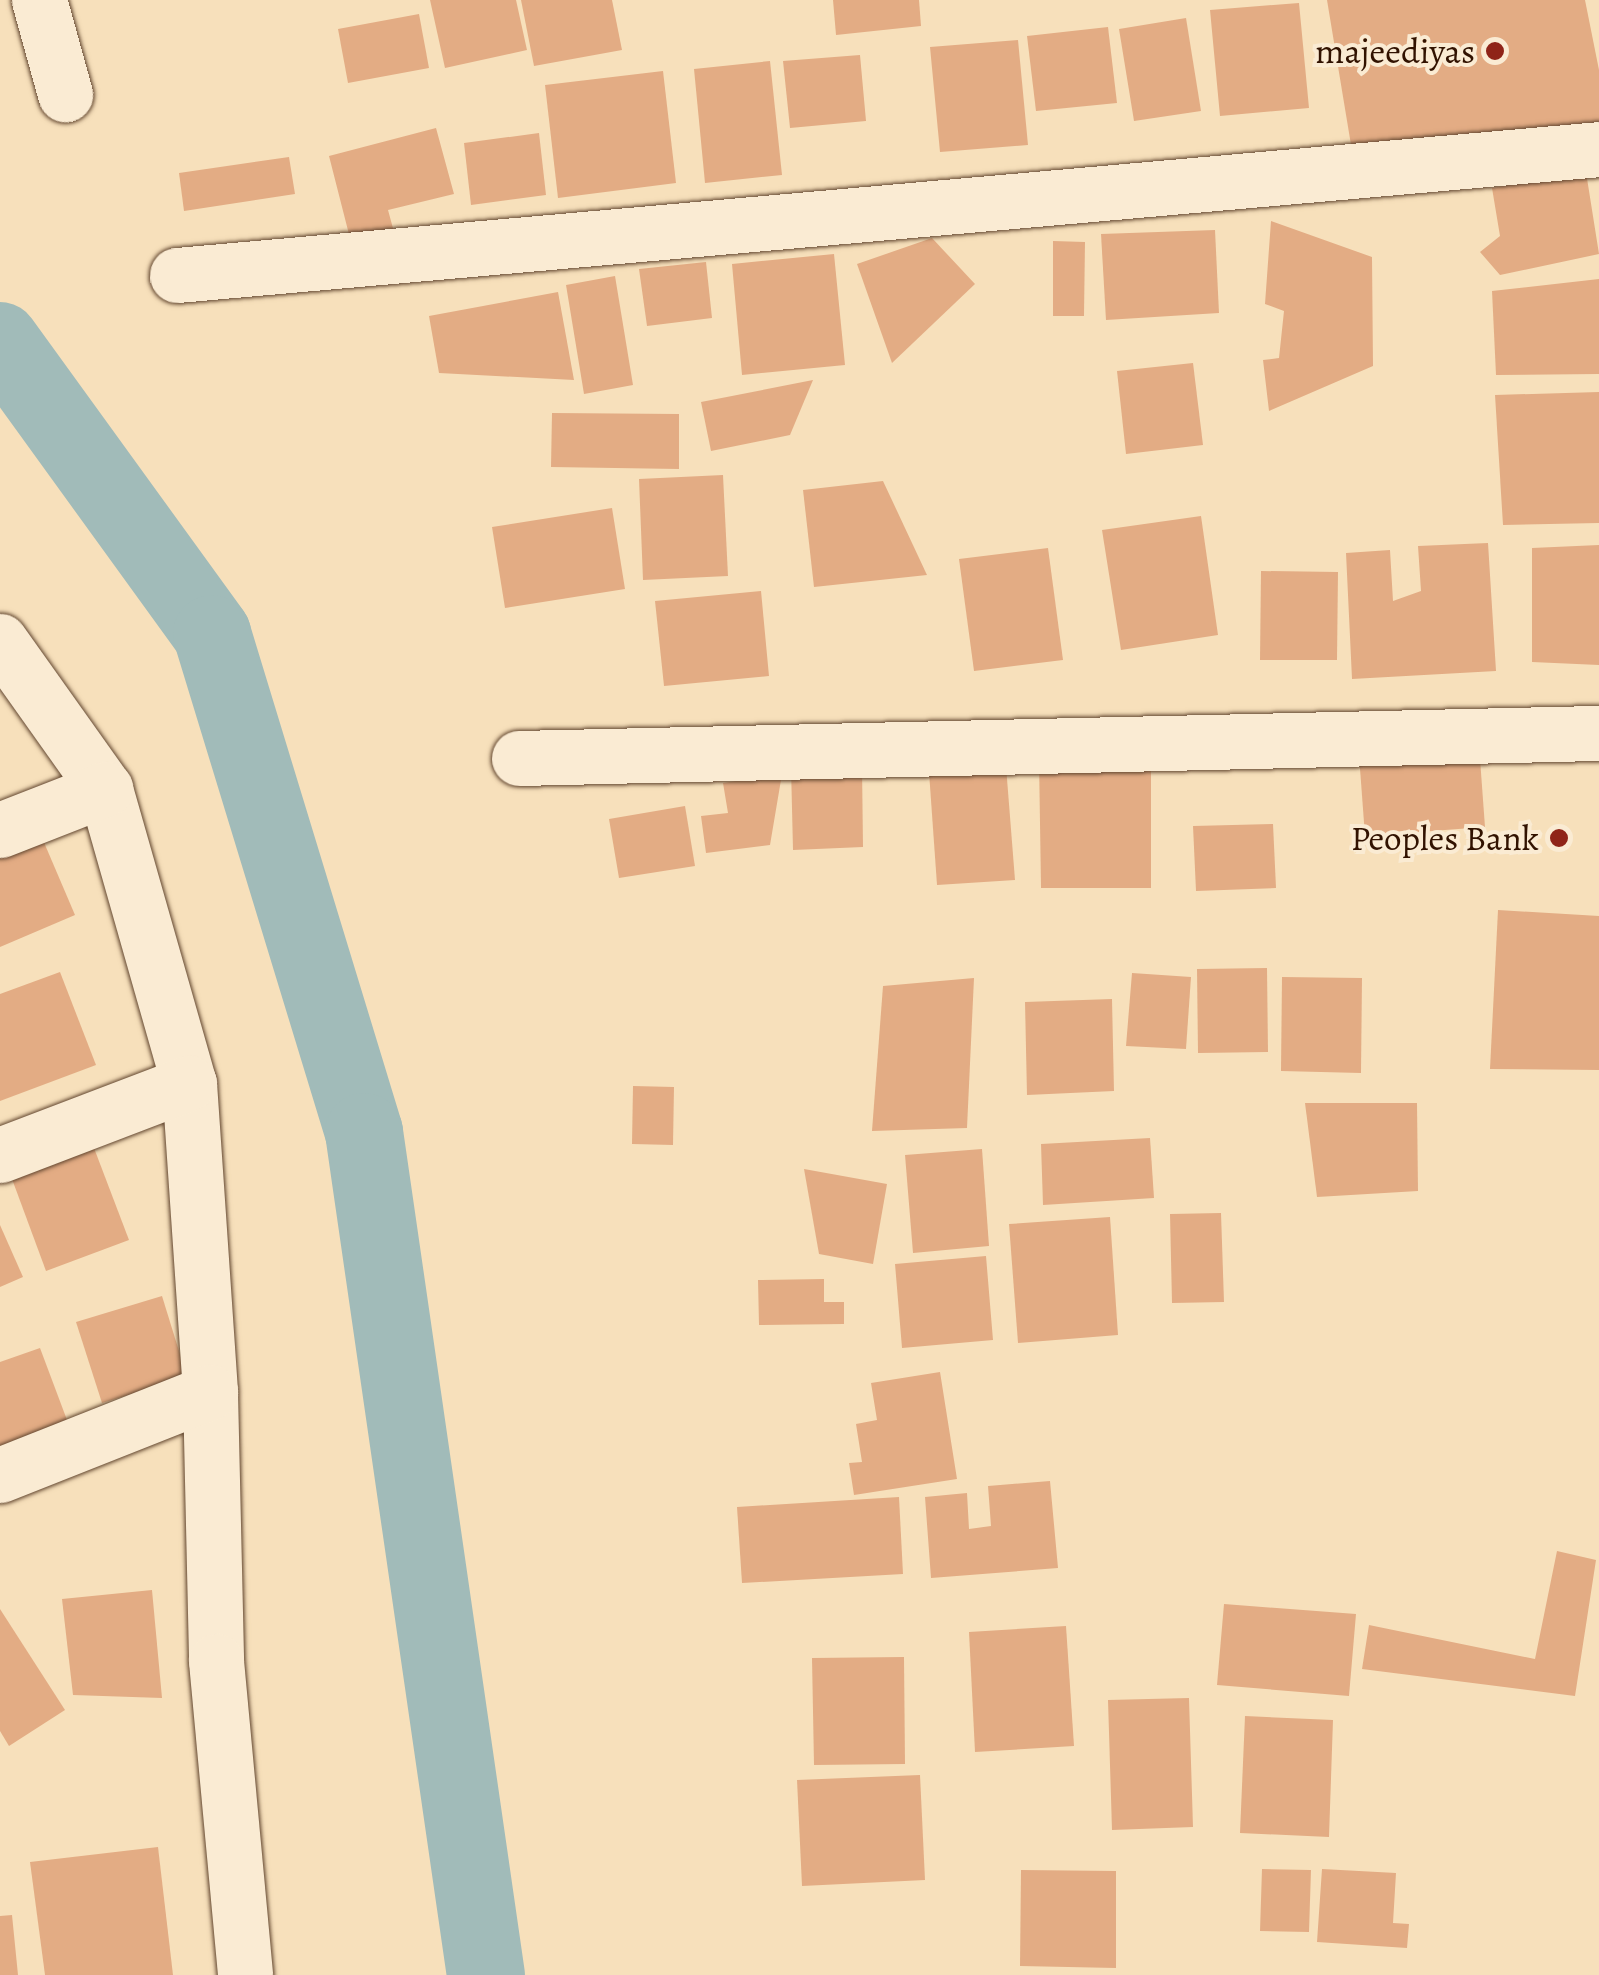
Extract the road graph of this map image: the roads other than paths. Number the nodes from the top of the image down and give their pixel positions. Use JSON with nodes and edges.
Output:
{"nodes":[{"id":1,"x":39,"y":0,"type":"edge"},
{"id":2,"x":65,"y":94,"type":"dead end"},
{"id":3,"x":1599,"y":149,"type":"edge"},
{"id":4,"x":177,"y":275,"type":"dead end"},
{"id":5,"x":0,"y":642,"type":"edge"},
{"id":6,"x":1599,"y":732,"type":"edge"},
{"id":7,"x":519,"y":758,"type":"dead end"},
{"id":8,"x":106,"y":789,"type":"junction"},
{"id":9,"x":0,"y":830,"type":"edge"},
{"id":10,"x":189,"y":1082,"type":"junction"},
{"id":11,"x":0,"y":1155,"type":"edge"},
{"id":12,"x":210,"y":1392,"type":"junction"},
{"id":13,"x":0,"y":1474,"type":"edge"},
{"id":14,"x":245,"y":1975,"type":"edge"}],
"edges":[{"from":1,"to":2,"type":"street"},
{"from":3,"to":4,"type":"street"},
{"from":5,"to":8,"type":"street"},
{"from":6,"to":7,"type":"street"},
{"from":8,"to":9,"type":"street"},
{"from":8,"to":10,"type":"street"},
{"from":10,"to":11,"type":"street"},
{"from":10,"to":12,"type":"street"},
{"from":12,"to":13,"type":"street"},
{"from":12,"to":14,"type":"street"}]}
